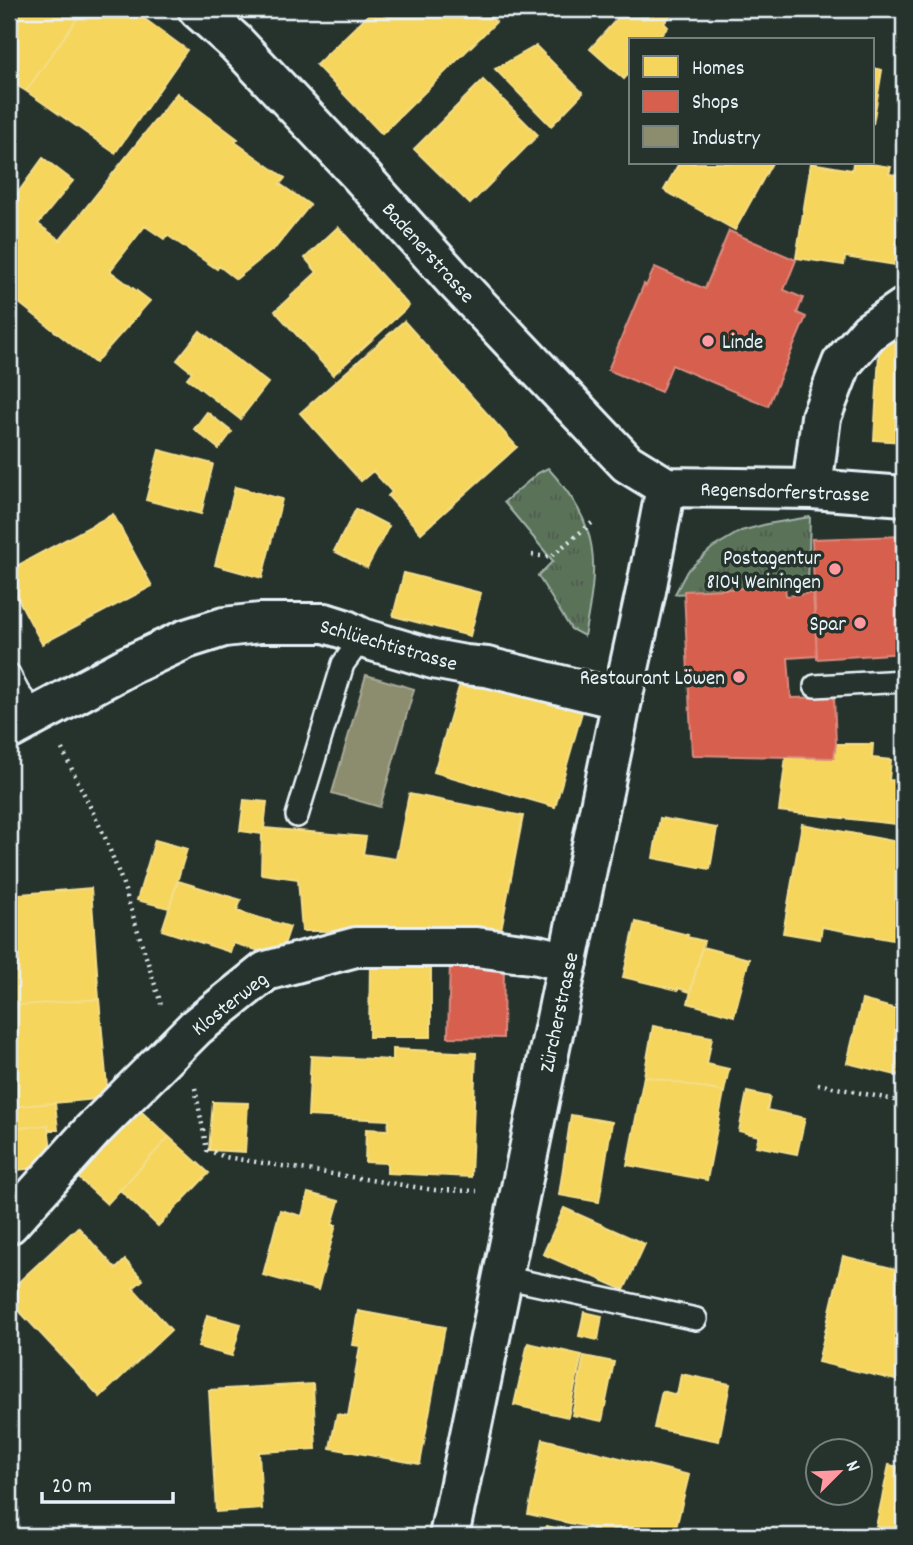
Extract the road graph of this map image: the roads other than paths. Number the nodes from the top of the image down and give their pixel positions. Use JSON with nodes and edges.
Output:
{"nodes":[{"id":1,"x":198,"y":9,"type":"edge"},
{"id":2,"x":904,"y":308,"type":"edge"},
{"id":3,"x":666,"y":487,"type":"junction"},
{"id":4,"x":812,"y":489,"type":"junction"},
{"id":5,"x":904,"y":496,"type":"edge"},
{"id":6,"x":362,"y":638,"type":"junction"},
{"id":7,"x":9,"y":674,"type":"edge"},
{"id":8,"x":904,"y":681,"type":"edge"},
{"id":9,"x":816,"y":686,"type":"dead end"},
{"id":10,"x":622,"y":700,"type":"junction"},
{"id":11,"x":22,"y":722,"type":"edge"},
{"id":12,"x":297,"y":816,"type":"dead end"},
{"id":13,"x":568,"y":962,"type":"junction"},
{"id":14,"x":9,"y":1224,"type":"edge"},
{"id":15,"x":503,"y":1278,"type":"junction"},
{"id":16,"x":696,"y":1319,"type":"dead end"},
{"id":17,"x":449,"y":1536,"type":"edge"}],
"edges":[{"from":1,"to":3,"type":"street","name":"Badenerstrasse"},
{"from":2,"to":4,"type":"street"},
{"from":3,"to":4,"type":"street","name":"Regensdorferstrasse"},
{"from":3,"to":10,"type":"street","name":"Zürcherstrasse"},
{"from":4,"to":5,"type":"street","name":"Regensdorferstrasse"},
{"from":6,"to":10,"type":"street","name":"Schlüechtistrasse"},
{"from":6,"to":11,"type":"street","name":"Schlüechtistrasse"},
{"from":6,"to":12,"type":"lane"},
{"from":7,"to":11,"type":"lane"},
{"from":8,"to":9,"type":"lane"},
{"from":10,"to":13,"type":"street","name":"Zürcherstrasse"},
{"from":13,"to":14,"type":"street","name":"Klosterweg"},
{"from":13,"to":15,"type":"street","name":"Zürcherstrasse"},
{"from":15,"to":16,"type":"lane"},
{"from":15,"to":17,"type":"street","name":"Zürcherstrasse"}]}
